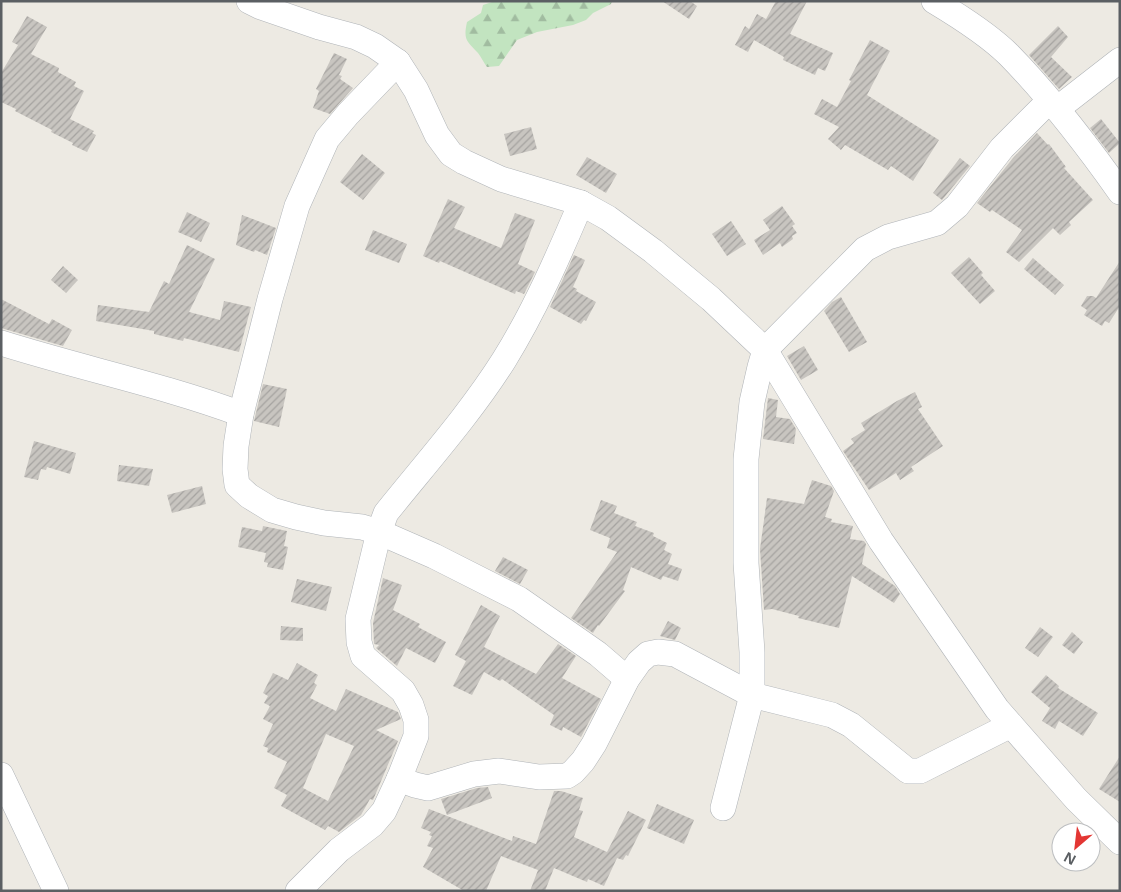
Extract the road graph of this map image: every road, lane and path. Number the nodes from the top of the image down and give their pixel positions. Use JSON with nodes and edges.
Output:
{"nodes":[{"id":1,"x":249,"y":1,"type":"edge"},
{"id":2,"x":934,"y":1,"type":"edge"},
{"id":3,"x":1120,"y":60,"type":"edge"},
{"id":4,"x":398,"y":62,"type":"junction"},
{"id":5,"x":1053,"y":105,"type":"junction"},
{"id":6,"x":1120,"y":192,"type":"edge"},
{"id":7,"x":581,"y":203,"type":"junction"},
{"id":8,"x":1,"y":343,"type":"edge"},
{"id":9,"x":765,"y":350,"type":"junction"},
{"id":10,"x":241,"y":414,"type":"junction"},
{"id":11,"x":380,"y":532,"type":"junction"},
{"id":12,"x":627,"y":679,"type":"junction"},
{"id":13,"x":752,"y":695,"type":"junction"},
{"id":14,"x":1011,"y":725,"type":"junction"},
{"id":15,"x":399,"y":779,"type":"junction"},
{"id":16,"x":4,"y":790,"type":"edge"},
{"id":17,"x":723,"y":808,"type":"dead end"},
{"id":18,"x":1120,"y":842,"type":"edge"},
{"id":19,"x":56,"y":891,"type":"edge"},
{"id":20,"x":298,"y":891,"type":"edge"}],
"edges":[{"from":1,"to":4,"type":"street"},
{"from":2,"to":5,"type":"street"},
{"from":3,"to":5,"type":"street"},
{"from":4,"to":7,"type":"street"},
{"from":4,"to":10,"type":"street"},
{"from":5,"to":6,"type":"street"},
{"from":5,"to":9,"type":"street"},
{"from":7,"to":9,"type":"street"},
{"from":7,"to":11,"type":"street"},
{"from":8,"to":10,"type":"street"},
{"from":9,"to":13,"type":"street"},
{"from":9,"to":14,"type":"street"},
{"from":10,"to":11,"type":"street"},
{"from":11,"to":12,"type":"street"},
{"from":11,"to":15,"type":"street"},
{"from":12,"to":13,"type":"street"},
{"from":12,"to":15,"type":"street"},
{"from":13,"to":14,"type":"street"},
{"from":13,"to":17,"type":"street"},
{"from":14,"to":18,"type":"street"},
{"from":15,"to":20,"type":"street"},
{"from":16,"to":19,"type":"street"}]}
